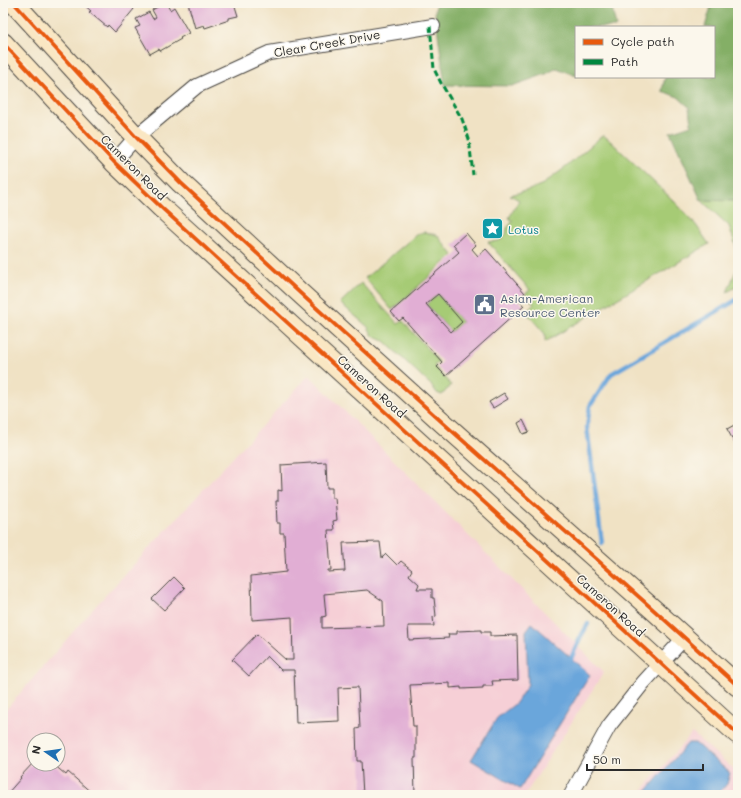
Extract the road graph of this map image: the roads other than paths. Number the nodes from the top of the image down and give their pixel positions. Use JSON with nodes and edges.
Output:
{"nodes":[{"id":1,"x":14,"y":3,"type":"edge"},
{"id":2,"x":433,"y":26,"type":"dead end"},
{"id":3,"x":3,"y":43,"type":"edge"},
{"id":4,"x":136,"y":137,"type":"junction"},
{"id":5,"x":114,"y":162,"type":"junction"},
{"id":6,"x":685,"y":637,"type":"junction"},
{"id":7,"x":660,"y":663,"type":"junction"},
{"id":8,"x":738,"y":686,"type":"edge"},
{"id":9,"x":738,"y":734,"type":"edge"},
{"id":10,"x":571,"y":795,"type":"edge"}],
"edges":[{"from":1,"to":4,"type":"main road","name":"Cameron Road"},
{"from":2,"to":4,"type":"street","name":"Clear Creek Drive"},
{"from":3,"to":5,"type":"main road","name":"Cameron Road"},
{"from":4,"to":5,"type":"street","name":"Clear Creek Drive"},
{"from":4,"to":6,"type":"main road","name":"Cameron Road"},
{"from":5,"to":7,"type":"main road","name":"Cameron Road"},
{"from":6,"to":7,"type":"street"},
{"from":6,"to":8,"type":"main road","name":"Cameron Road"},
{"from":7,"to":9,"type":"main road","name":"Cameron Road"},
{"from":7,"to":10,"type":"street"}]}
